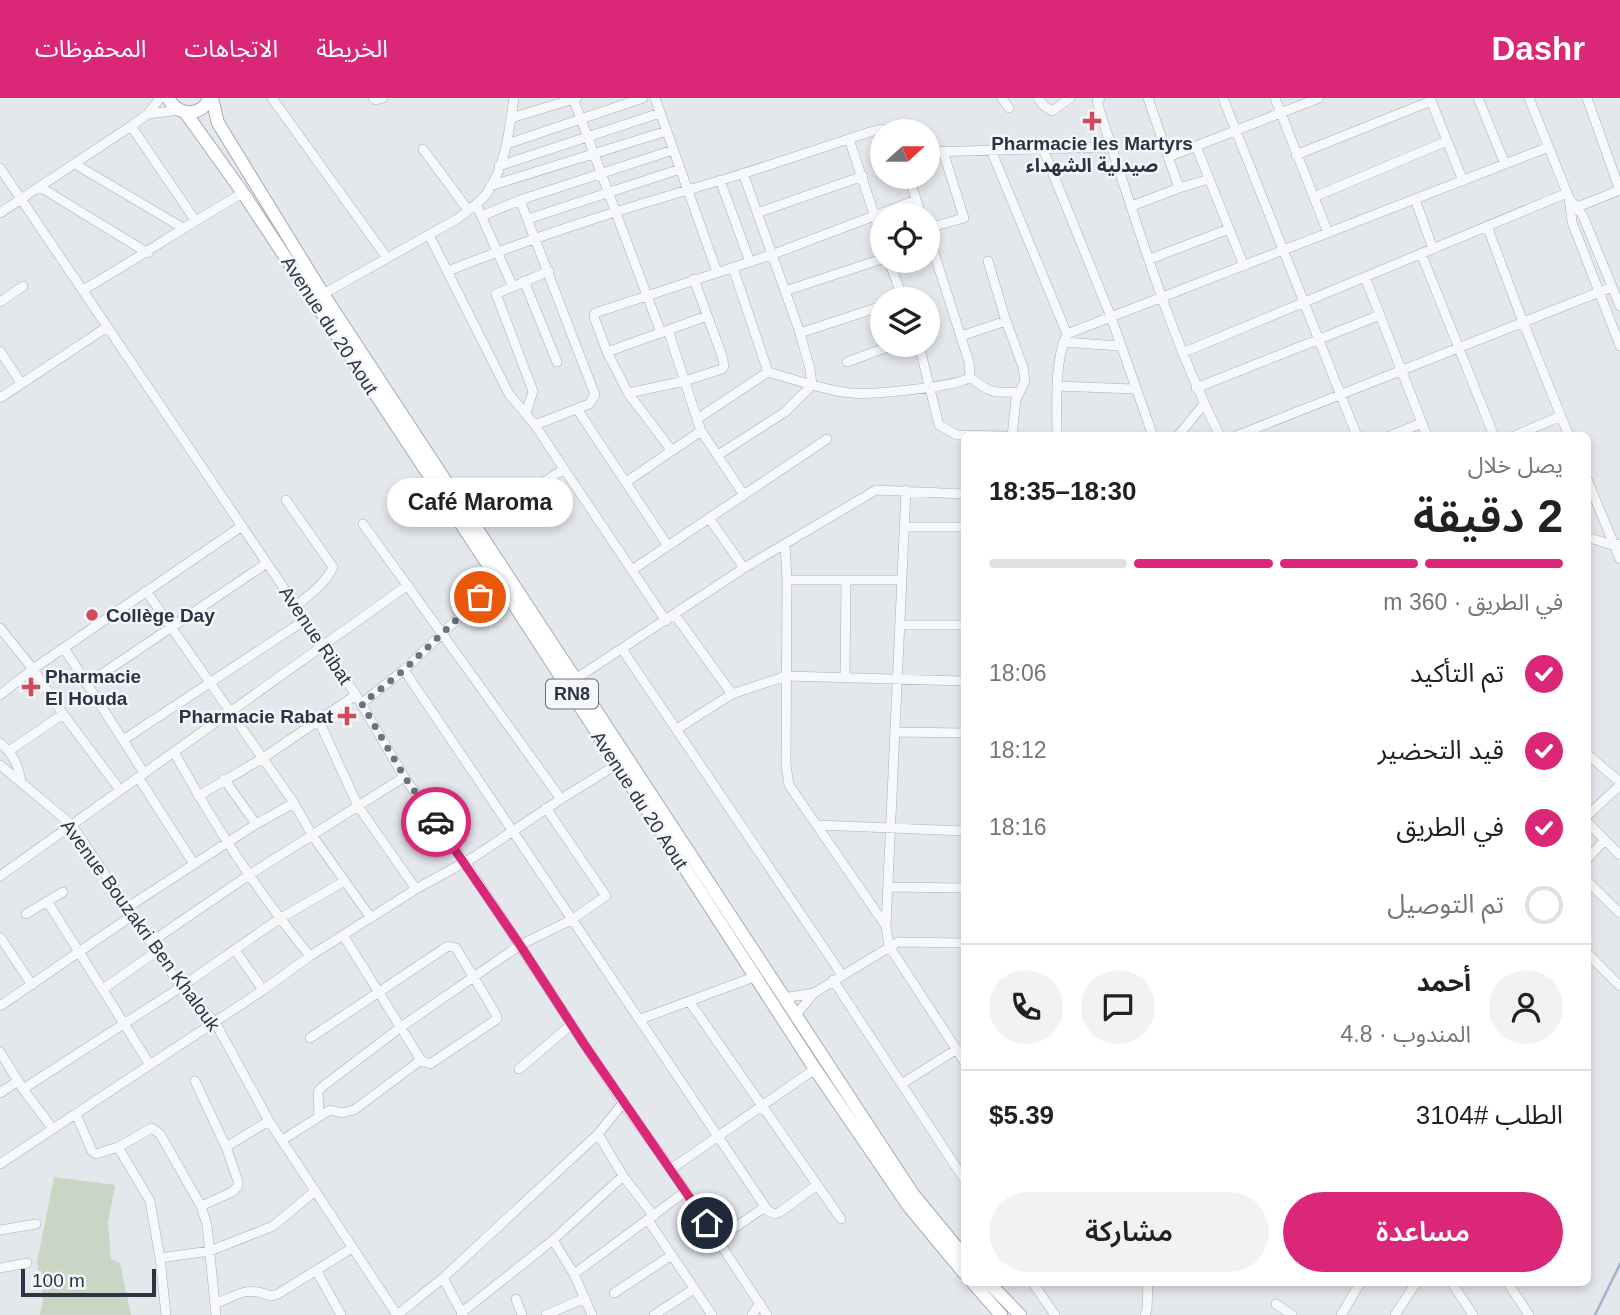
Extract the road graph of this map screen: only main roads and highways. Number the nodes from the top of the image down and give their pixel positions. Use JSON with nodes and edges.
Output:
{"nodes":[{"id":1,"x":168,"y":98,"type":"edge"},
{"id":2,"x":211,"y":98,"type":"edge"},
{"id":3,"x":182,"y":111,"type":"junction"},
{"id":4,"x":571,"y":682,"type":"junction"},
{"id":5,"x":622,"y":762,"type":"junction"},
{"id":6,"x":961,"y":1252,"type":"edge"},
{"id":7,"x":961,"y":1269,"type":"edge"},
{"id":8,"x":976,"y":1286,"type":"edge"},
{"id":9,"x":992,"y":1286,"type":"edge"},
{"id":10,"x":1001,"y":1315,"type":"edge"},
{"id":11,"x":1020,"y":1315,"type":"edge"}],
"edges":[{"from":1,"to":3,"type":"main road","number":"RN8"},
{"from":2,"to":3,"type":"main road","number":"RN8"},
{"from":2,"to":4,"type":"main road","name":"Avenue du 20 Aout","number":"RN8"},
{"from":3,"to":4,"type":"main road","name":"Avenue du 20 Aout","number":"RN8"},
{"from":4,"to":5,"type":"main road","name":"Avenue du 20 Aout","number":"RN8"},
{"from":5,"to":6,"type":"main road","name":"Avenue du 20 Aout","number":"RN8"},
{"from":5,"to":7,"type":"main road","name":"Avenue du 20 Aout","number":"RN8"},
{"from":8,"to":10,"type":"main road"},
{"from":9,"to":11,"type":"main road"}]}
